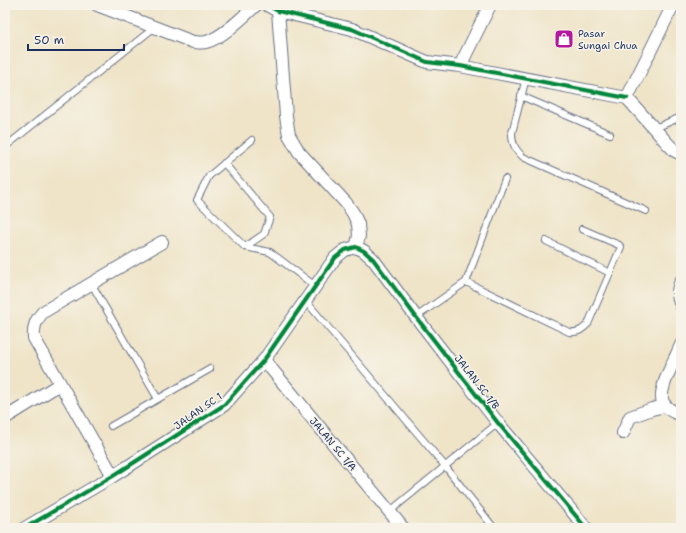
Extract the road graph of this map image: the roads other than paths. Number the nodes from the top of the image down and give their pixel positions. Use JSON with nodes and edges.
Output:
{"nodes":[{"id":1,"x":97,"y":5,"type":"edge"},
{"id":2,"x":256,"y":5,"type":"edge"},
{"id":3,"x":490,"y":5,"type":"edge"},
{"id":4,"x":272,"y":8,"type":"edge"},
{"id":5,"x":293,"y":10,"type":"edge"},
{"id":6,"x":675,"y":11,"type":"edge"},
{"id":7,"x":155,"y":27,"type":"junction"},
{"id":8,"x":460,"y":66,"type":"junction"},
{"id":9,"x":526,"y":78,"type":"junction"},
{"id":10,"x":521,"y":96,"type":"junction"},
{"id":11,"x":627,"y":98,"type":"junction"},
{"id":12,"x":681,"y":117,"type":"edge"},
{"id":13,"x":655,"y":128,"type":"junction"},
{"id":14,"x":610,"y":134,"type":"dead end"},
{"id":15,"x":252,"y":140,"type":"dead end"},
{"id":16,"x":5,"y":147,"type":"edge"},
{"id":17,"x":681,"y":154,"type":"edge"},
{"id":18,"x":224,"y":163,"type":"junction"},
{"id":19,"x":505,"y":178,"type":"dead end"},
{"id":20,"x":646,"y":211,"type":"dead end"},
{"id":21,"x":582,"y":228,"type":"dead end"},
{"id":22,"x":546,"y":241,"type":"dead end"},
{"id":23,"x":162,"y":242,"type":"dead end"},
{"id":24,"x":245,"y":246,"type":"junction"},
{"id":25,"x":356,"y":247,"type":"junction"},
{"id":26,"x":610,"y":273,"type":"junction"},
{"id":27,"x":681,"y":281,"type":"edge"},
{"id":28,"x":466,"y":282,"type":"junction"},
{"id":29,"x":91,"y":283,"type":"junction"},
{"id":30,"x":315,"y":286,"type":"junction"},
{"id":31,"x":305,"y":300,"type":"junction"},
{"id":32,"x":681,"y":305,"type":"edge"},
{"id":33,"x":416,"y":317,"type":"junction"},
{"id":34,"x":681,"y":345,"type":"edge"},
{"id":35,"x":264,"y":360,"type":"junction"},
{"id":36,"x":210,"y":369,"type":"dead end"},
{"id":37,"x":60,"y":384,"type":"junction"},
{"id":38,"x":158,"y":399,"type":"junction"},
{"id":39,"x":666,"y":406,"type":"junction"},
{"id":40,"x":681,"y":415,"type":"edge"},
{"id":41,"x":5,"y":418,"type":"edge"},
{"id":42,"x":498,"y":423,"type":"junction"},
{"id":43,"x":111,"y":426,"type":"dead end"},
{"id":44,"x":623,"y":433,"type":"dead end"},
{"id":45,"x":445,"y":466,"type":"junction"},
{"id":46,"x":113,"y":476,"type":"junction"},
{"id":47,"x":389,"y":512,"type":"junction"},
{"id":48,"x":25,"y":528,"type":"edge"},
{"id":49,"x":403,"y":528,"type":"edge"},
{"id":50,"x":494,"y":528,"type":"edge"},
{"id":51,"x":586,"y":528,"type":"edge"}],
"edges":[{"from":1,"to":7,"type":"street"},
{"from":2,"to":7,"type":"street"},
{"from":3,"to":8,"type":"street"},
{"from":4,"to":5,"type":"street"},
{"from":4,"to":25,"type":"street"},
{"from":5,"to":8,"type":"street"},
{"from":6,"to":11,"type":"street"},
{"from":7,"to":16,"type":"lane"},
{"from":8,"to":9,"type":"street"},
{"from":9,"to":10,"type":"lane"},
{"from":9,"to":11,"type":"street"},
{"from":10,"to":14,"type":"lane"},
{"from":10,"to":20,"type":"lane"},
{"from":11,"to":13,"type":"street"},
{"from":12,"to":13,"type":"lane"},
{"from":13,"to":17,"type":"street"},
{"from":15,"to":18,"type":"lane"},
{"from":18,"to":24,"type":"lane"},
{"from":18,"to":24,"type":"lane"},
{"from":19,"to":28,"type":"lane"},
{"from":21,"to":26,"type":"lane"},
{"from":22,"to":26,"type":"lane"},
{"from":23,"to":29,"type":"street"},
{"from":24,"to":30,"type":"lane"},
{"from":25,"to":30,"type":"street","name":"JALAN SC 1"},
{"from":25,"to":33,"type":"street","name":"JALAN SC 1/B"},
{"from":26,"to":28,"type":"lane"},
{"from":27,"to":32,"type":"street"},
{"from":28,"to":33,"type":"lane"},
{"from":29,"to":37,"type":"street"},
{"from":29,"to":38,"type":"lane"},
{"from":30,"to":31,"type":"street","name":"JALAN SC 1"},
{"from":31,"to":35,"type":"street","name":"JALAN SC 1"},
{"from":31,"to":45,"type":"lane"},
{"from":33,"to":42,"type":"street","name":"JALAN SC 1/B"},
{"from":34,"to":39,"type":"street"},
{"from":35,"to":46,"type":"street","name":"JALAN SC 1"},
{"from":35,"to":47,"type":"street","name":"JALAN SC 1/A"},
{"from":36,"to":38,"type":"lane"},
{"from":37,"to":41,"type":"street"},
{"from":37,"to":46,"type":"street"},
{"from":38,"to":43,"type":"lane"},
{"from":39,"to":40,"type":"street"},
{"from":39,"to":44,"type":"street"},
{"from":42,"to":45,"type":"lane"},
{"from":42,"to":51,"type":"street","name":"JALAN SC 1/B"},
{"from":45,"to":47,"type":"lane"},
{"from":45,"to":50,"type":"lane"},
{"from":46,"to":48,"type":"street","name":"JALAN SC 1"},
{"from":47,"to":49,"type":"street","name":"JALAN SC 1/A"}]}
